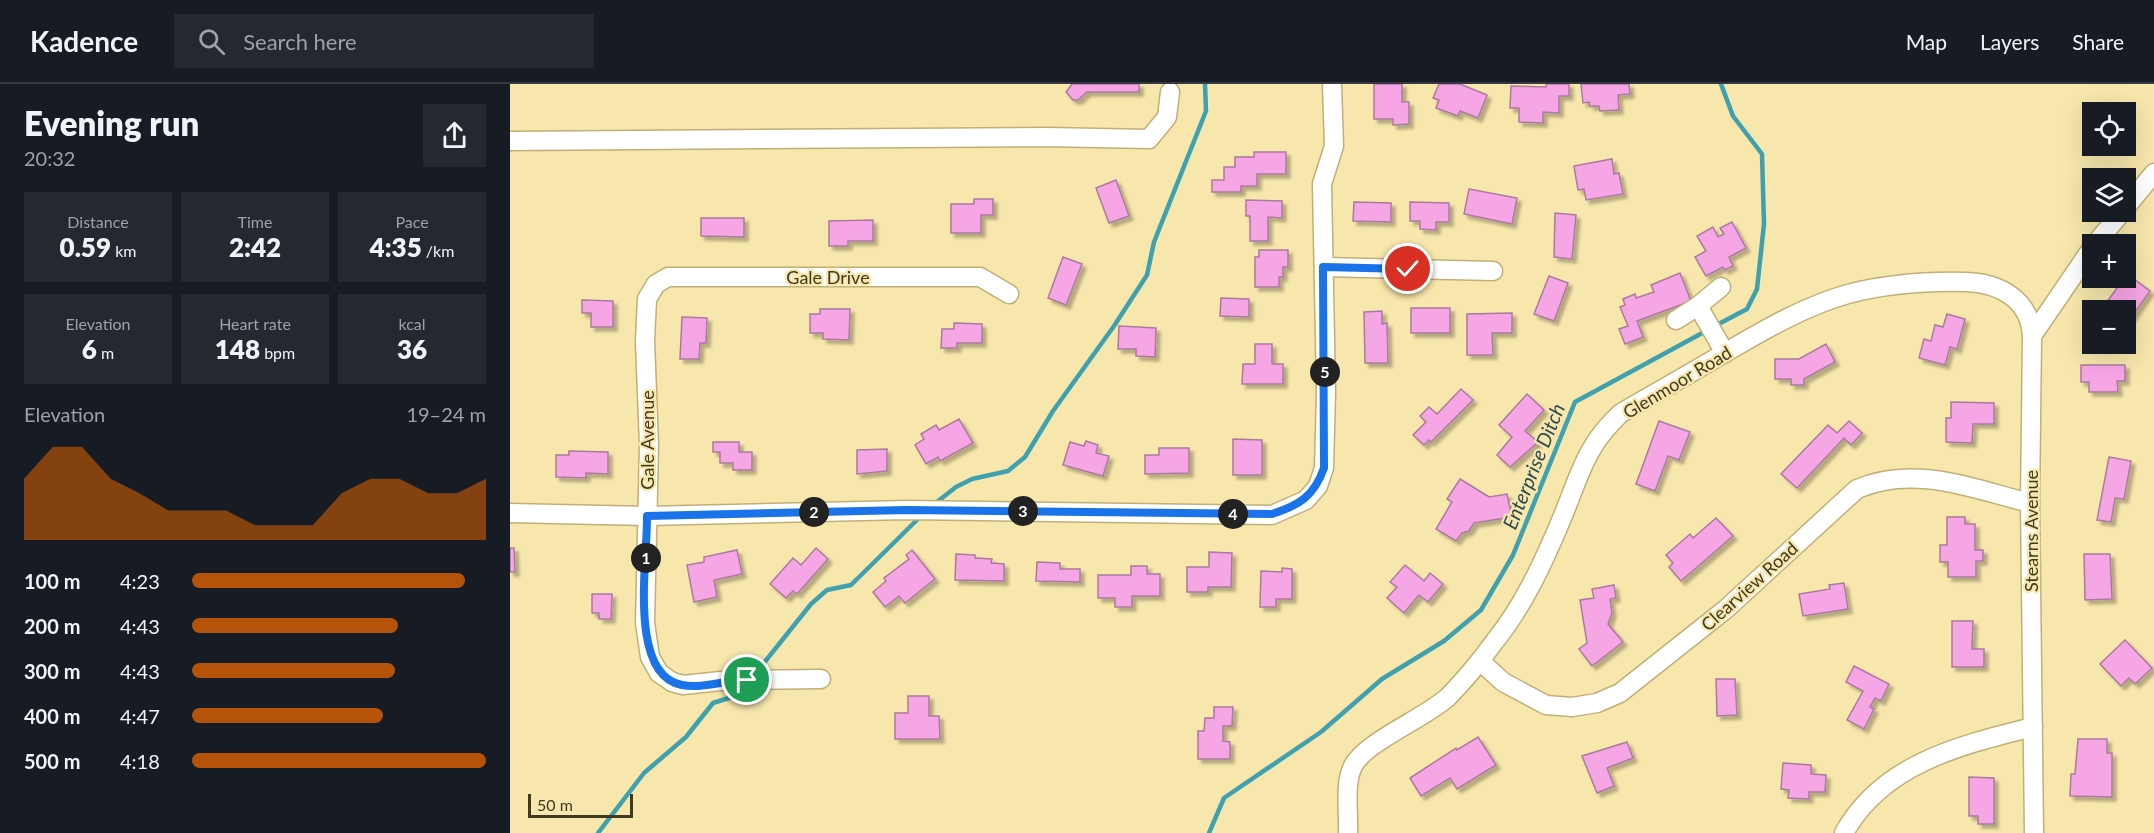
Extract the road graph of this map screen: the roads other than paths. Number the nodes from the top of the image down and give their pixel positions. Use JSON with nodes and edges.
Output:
{"nodes":[{"id":1,"x":1332,"y":84,"type":"edge"},
{"id":2,"x":1170,"y":92,"type":"dead end"},
{"id":3,"x":510,"y":141,"type":"edge"},
{"id":4,"x":2154,"y":173,"type":"edge"},
{"id":5,"x":2136,"y":195,"type":"edge"},
{"id":6,"x":2114,"y":222,"type":"edge"},
{"id":7,"x":2104,"y":234,"type":"edge"},
{"id":8,"x":2082,"y":263,"type":"edge"},
{"id":9,"x":1323,"y":267,"type":"junction"},
{"id":10,"x":1493,"y":271,"type":"dead end"},
{"id":11,"x":1721,"y":287,"type":"dead end"},
{"id":12,"x":648,"y":294,"type":"joint"},
{"id":13,"x":1009,"y":294,"type":"dead end"},
{"id":14,"x":1698,"y":306,"type":"junction"},
{"id":15,"x":1677,"y":320,"type":"dead end"},
{"id":16,"x":2032,"y":336,"type":"junction"},
{"id":17,"x":1725,"y":353,"type":"junction"},
{"id":18,"x":2030,"y":503,"type":"junction"},
{"id":19,"x":510,"y":513,"type":"edge"},
{"id":20,"x":647,"y":516,"type":"junction"},
{"id":21,"x":1480,"y":661,"type":"junction"},
{"id":22,"x":821,"y":679,"type":"dead end"},
{"id":23,"x":2033,"y":727,"type":"junction"},
{"id":24,"x":1348,"y":833,"type":"edge"},
{"id":25,"x":1844,"y":833,"type":"edge"},
{"id":26,"x":2034,"y":833,"type":"edge"}],
"edges":[{"from":1,"to":9,"type":"street"},
{"from":2,"to":3,"type":"street"},
{"from":4,"to":5,"type":"street"},
{"from":6,"to":7,"type":"street"},
{"from":8,"to":16,"type":"street"},
{"from":9,"to":10,"type":"street"},
{"from":9,"to":20,"type":"street"},
{"from":11,"to":14,"type":"street"},
{"from":12,"to":13,"type":"street","name":"Gale Drive"},
{"from":12,"to":20,"type":"street","name":"Gale Avenue"},
{"from":14,"to":15,"type":"street"},
{"from":14,"to":17,"type":"street"},
{"from":16,"to":17,"type":"street","name":"Glenmoor Road"},
{"from":16,"to":18,"type":"street","name":"Stearns Avenue"},
{"from":17,"to":21,"type":"street","name":"Glenmoor Road"},
{"from":18,"to":21,"type":"street","name":"Clearview Road"},
{"from":18,"to":23,"type":"street","name":"Stearns Avenue"},
{"from":19,"to":20,"type":"street"},
{"from":20,"to":22,"type":"street","name":"Gale Avenue"},
{"from":21,"to":24,"type":"street","name":"Glenmoor Road"},
{"from":23,"to":25,"type":"street"},
{"from":23,"to":26,"type":"street","name":"Stearns Avenue"}]}
